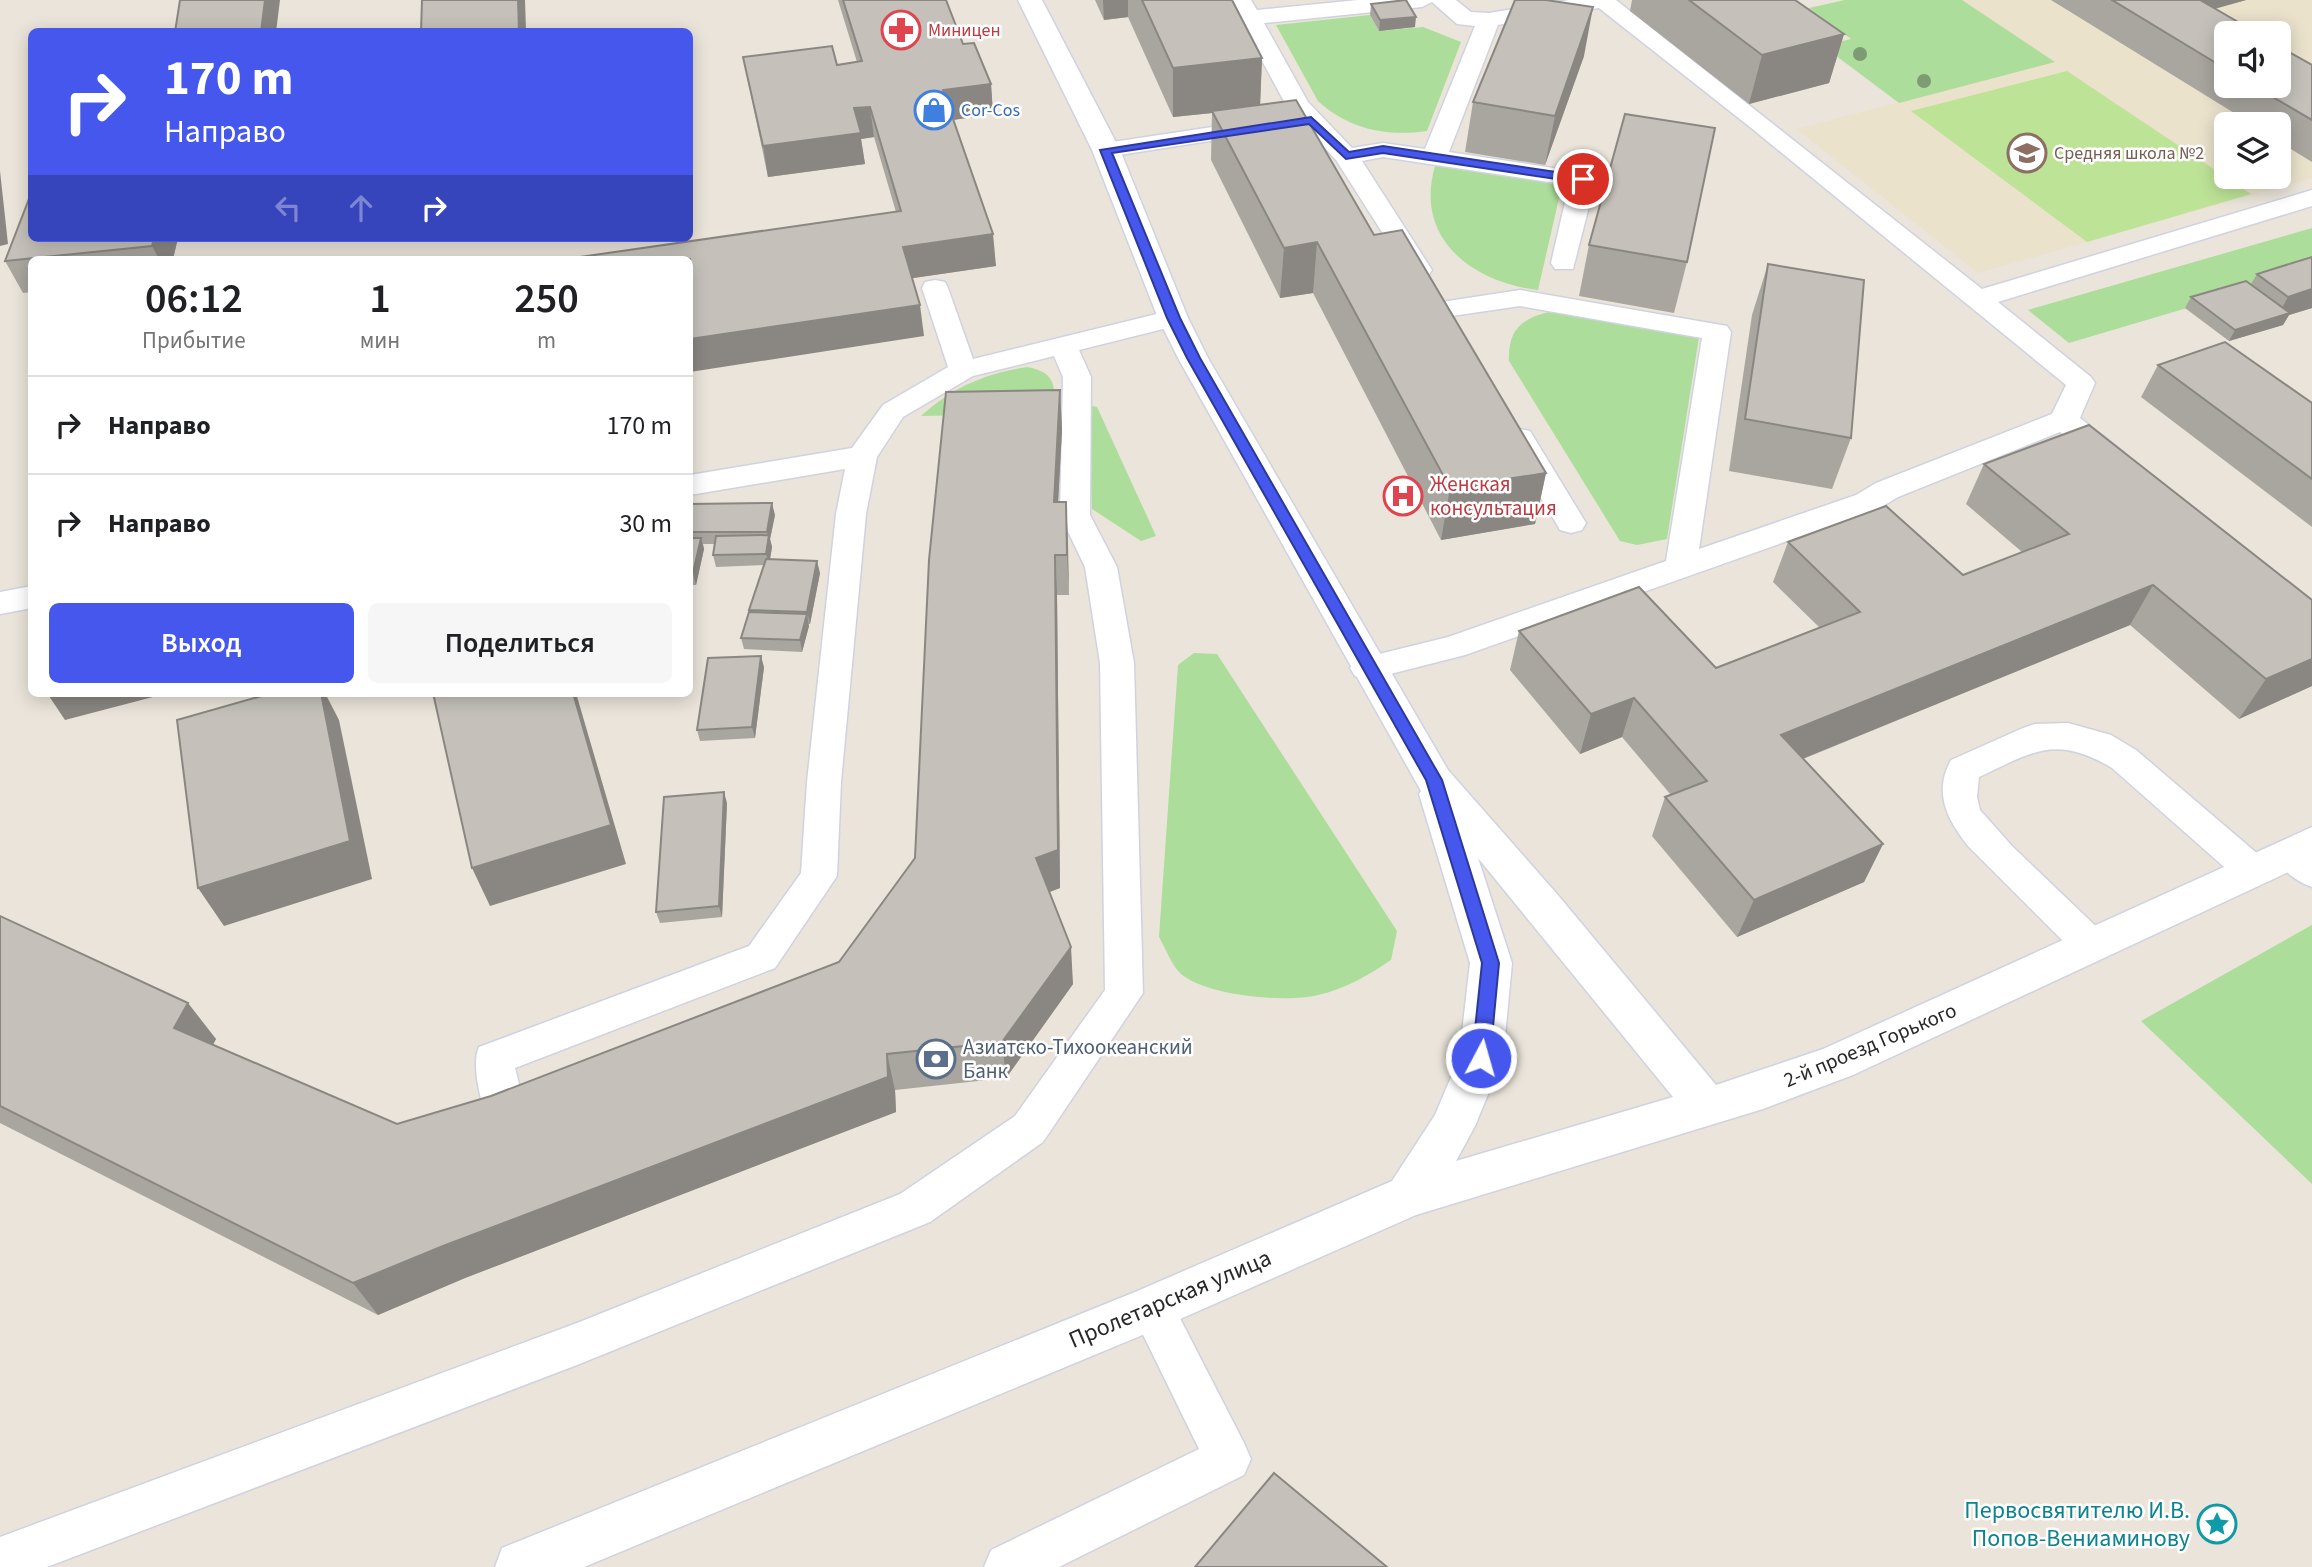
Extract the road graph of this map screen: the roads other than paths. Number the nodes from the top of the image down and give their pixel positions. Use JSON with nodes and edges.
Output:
{"nodes":[{"id":1,"x":1030,"y":0,"type":"edge"},
{"id":2,"x":1422,"y":0,"type":"edge"},
{"id":3,"x":1442,"y":0,"type":"edge"},
{"id":4,"x":1604,"y":0,"type":"edge"},
{"id":5,"x":1245,"y":9,"type":"edge"},
{"id":6,"x":1489,"y":20,"type":"junction"},
{"id":7,"x":1311,"y":120,"type":"junction"},
{"id":8,"x":1106,"y":150,"type":"junction"},
{"id":9,"x":1346,"y":156,"type":"junction"},
{"id":10,"x":1434,"y":158,"type":"junction"},
{"id":11,"x":2312,"y":198,"type":"edge"},
{"id":12,"x":1564,"y":263,"type":"dead end"},
{"id":13,"x":935,"y":288,"type":"dead end"},
{"id":14,"x":1978,"y":299,"type":"junction"},
{"id":15,"x":1173,"y":318,"type":"junction"},
{"id":16,"x":1064,"y":346,"type":"junction"},
{"id":17,"x":963,"y":370,"type":"junction"},
{"id":18,"x":1508,"y":416,"type":"edge"},
{"id":19,"x":2064,"y":420,"type":"junction"},
{"id":20,"x":862,"y":456,"type":"junction"},
{"id":21,"x":2129,"y":471,"type":"edge"},
{"id":22,"x":693,"y":484,"type":"edge"},
{"id":23,"x":1570,"y":523,"type":"dead end"},
{"id":24,"x":1681,"y":565,"type":"junction"},
{"id":25,"x":28,"y":598,"type":"edge"},
{"id":26,"x":0,"y":603,"type":"edge"},
{"id":27,"x":1367,"y":668,"type":"junction"},
{"id":28,"x":1434,"y":780,"type":"junction"},
{"id":29,"x":2305,"y":856,"type":"edge"},
{"id":30,"x":2253,"y":871,"type":"junction"},
{"id":31,"x":2092,"y":946,"type":"junction"},
{"id":32,"x":1706,"y":1105,"type":"junction"},
{"id":33,"x":511,"y":1131,"type":"edge"},
{"id":34,"x":1408,"y":1196,"type":"junction"},
{"id":35,"x":1152,"y":1308,"type":"junction"},
{"id":36,"x":0,"y":1561,"type":"edge"},
{"id":37,"x":521,"y":1567,"type":"edge"},
{"id":38,"x":1008,"y":1567,"type":"edge"}],
"edges":[{"from":1,"to":8,"type":"street"},
{"from":2,"to":5,"type":"lane"},
{"from":3,"to":6,"type":"lane"},
{"from":4,"to":6,"type":"lane"},
{"from":4,"to":14,"type":"lane"},
{"from":5,"to":7,"type":"lane"},
{"from":6,"to":10,"type":"lane"},
{"from":7,"to":8,"type":"lane"},
{"from":7,"to":9,"type":"lane"},
{"from":8,"to":15,"type":"street"},
{"from":9,"to":10,"type":"lane"},
{"from":9,"to":24,"type":"lane"},
{"from":10,"to":12,"type":"lane"},
{"from":11,"to":14,"type":"lane"},
{"from":13,"to":17,"type":"lane"},
{"from":14,"to":19,"type":"lane"},
{"from":15,"to":16,"type":"lane"},
{"from":15,"to":27,"type":"street"},
{"from":16,"to":17,"type":"lane"},
{"from":16,"to":36,"type":"lane"},
{"from":17,"to":20,"type":"lane"},
{"from":18,"to":23,"type":"lane"},
{"from":19,"to":21,"type":"lane"},
{"from":19,"to":24,"type":"lane"},
{"from":20,"to":22,"type":"lane"},
{"from":20,"to":33,"type":"lane"},
{"from":24,"to":27,"type":"lane"},
{"from":25,"to":26,"type":"lane"},
{"from":27,"to":28,"type":"street"},
{"from":28,"to":32,"type":"street"},
{"from":28,"to":34,"type":"street"},
{"from":29,"to":30,"type":"street","name":"2-й проезд Горького"},
{"from":30,"to":31,"type":"street","name":"2-й проезд Горького"},
{"from":30,"to":31,"type":"lane"},
{"from":31,"to":32,"type":"street","name":"2-й проезд Горького"},
{"from":32,"to":34,"type":"street","name":"2-й проезд Горького"},
{"from":34,"to":35,"type":"street","name":"Пролетарская улица"},
{"from":35,"to":37,"type":"street","name":"Пролетарская улица"},
{"from":35,"to":38,"type":"lane"}]}
